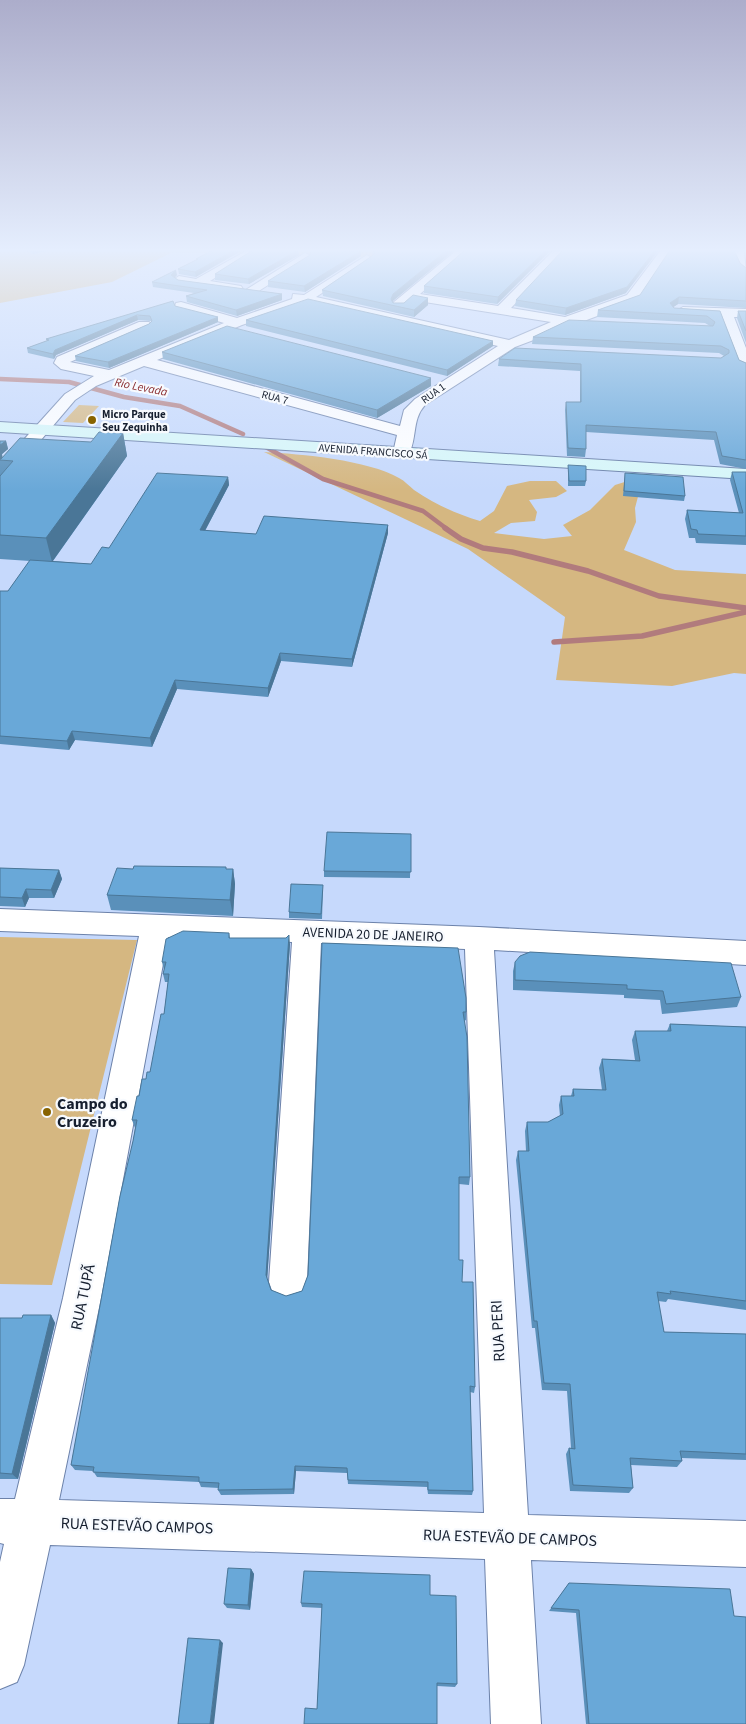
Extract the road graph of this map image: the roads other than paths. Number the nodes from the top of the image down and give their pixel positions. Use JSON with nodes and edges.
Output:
{"nodes":[{"id":1,"x":131,"y":330,"type":"edge"},
{"id":2,"x":216,"y":330,"type":"edge"},
{"id":3,"x":246,"y":330,"type":"edge"},
{"id":4,"x":446,"y":330,"type":"edge"},
{"id":5,"x":544,"y":330,"type":"edge"},
{"id":6,"x":732,"y":330,"type":"edge"},
{"id":7,"x":178,"y":334,"type":"edge"},
{"id":8,"x":254,"y":334,"type":"edge"},
{"id":9,"x":195,"y":339,"type":"junction"},
{"id":10,"x":507,"y":346,"type":"junction"},
{"id":11,"x":533,"y":350,"type":"edge"},
{"id":12,"x":142,"y":361,"type":"junction"},
{"id":13,"x":746,"y":367,"type":"edge"},
{"id":14,"x":110,"y":375,"type":"junction"},
{"id":15,"x":428,"y":378,"type":"edge"},
{"id":16,"x":447,"y":383,"type":"junction"},
{"id":17,"x":0,"y":427,"type":"edge"},
{"id":18,"x":43,"y":430,"type":"junction"},
{"id":19,"x":408,"y":433,"type":"junction"},
{"id":20,"x":401,"y":453,"type":"junction"},
{"id":21,"x":746,"y":474,"type":"edge"},
{"id":22,"x":0,"y":477,"type":"edge"},
{"id":23,"x":0,"y":920,"type":"edge"},
{"id":24,"x":155,"y":928,"type":"junction"},
{"id":25,"x":306,"y":932,"type":"junction"},
{"id":26,"x":479,"y":938,"type":"junction"},
{"id":27,"x":746,"y":953,"type":"edge"},
{"id":28,"x":288,"y":1282,"type":"dead end"},
{"id":29,"x":16,"y":1521,"type":"edge"},
{"id":30,"x":274,"y":1530,"type":"joint"},
{"id":31,"x":507,"y":1537,"type":"junction"},
{"id":32,"x":746,"y":1544,"type":"edge"},
{"id":33,"x":0,"y":1665,"type":"edge"},
{"id":34,"x":516,"y":1724,"type":"edge"}],
"edges":[{"from":1,"to":14,"type":"street"},
{"from":2,"to":9,"type":"street"},
{"from":3,"to":8,"type":"street"},
{"from":4,"to":10,"type":"street"},
{"from":5,"to":10,"type":"street","name":"RUA 1"},
{"from":6,"to":13,"type":"street"},
{"from":7,"to":9,"type":"street"},
{"from":9,"to":12,"type":"street"},
{"from":10,"to":11,"type":"street"},
{"from":10,"to":16,"type":"street","name":"RUA 1"},
{"from":12,"to":14,"type":"street"},
{"from":12,"to":19,"type":"street","name":"RUA 7"},
{"from":14,"to":18,"type":"street"},
{"from":15,"to":16,"type":"street"},
{"from":16,"to":19,"type":"street","name":"RUA 1"},
{"from":17,"to":18,"type":"main road","name":"AVENIDA FRANCISCO SÁ"},
{"from":18,"to":20,"type":"main road","name":"AVENIDA FRANCISCO SÁ"},
{"from":18,"to":22,"type":"street"},
{"from":19,"to":20,"type":"street","name":"RUA 1"},
{"from":20,"to":21,"type":"main road","name":"AVENIDA FRANCISCO SÁ"},
{"from":23,"to":24,"type":"street","name":"AVENIDA 20 DE JANEIRO"},
{"from":24,"to":25,"type":"street","name":"AVENIDA 20 DE JANEIRO"},
{"from":24,"to":29,"type":"street","name":"RUA TUPÃ"},
{"from":25,"to":26,"type":"street","name":"AVENIDA 20 DE JANEIRO"},
{"from":25,"to":28,"type":"street"},
{"from":26,"to":27,"type":"street","name":"AVENIDA 20 DE JANEIRO"},
{"from":26,"to":31,"type":"street","name":"RUA PERI"},
{"from":29,"to":30,"type":"street","name":"RUA ESTEVÃO CAMPOS"},
{"from":29,"to":33,"type":"street","name":"RUA TUPÃ"},
{"from":30,"to":31,"type":"street","name":"RUA ESTEVÃO DE CAMPOS"},
{"from":31,"to":32,"type":"street","name":"RUA ESTEVÃO DE CAMPOS"},
{"from":31,"to":34,"type":"street","name":"RUA PERI"}]}
